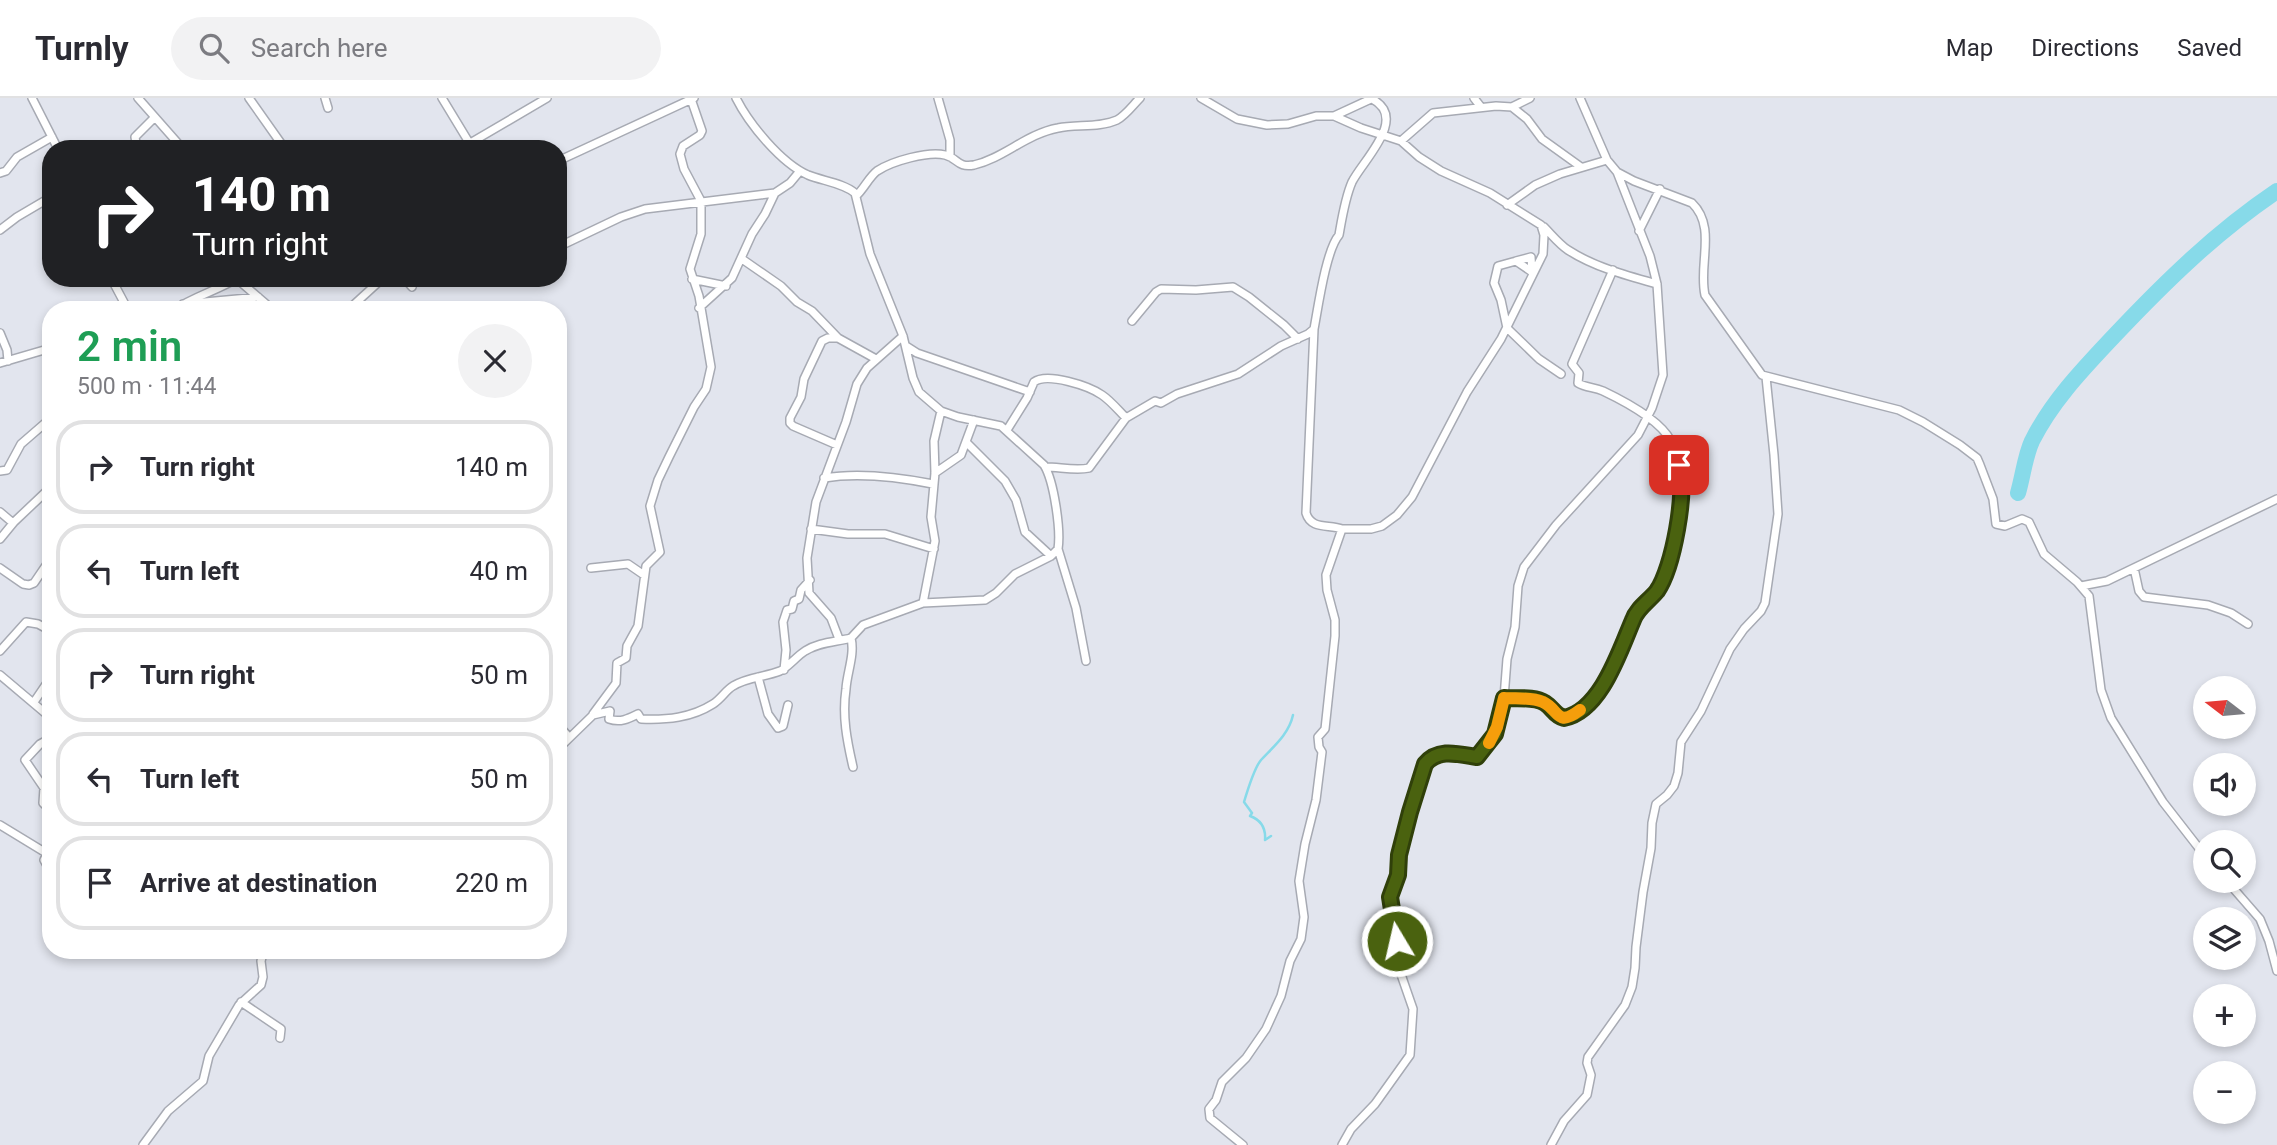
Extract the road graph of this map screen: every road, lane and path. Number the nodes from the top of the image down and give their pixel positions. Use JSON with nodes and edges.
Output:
{"nodes":[{"id":1,"x":32,"y":98,"type":"edge"},
{"id":2,"x":138,"y":98,"type":"edge"},
{"id":3,"x":249,"y":98,"type":"edge"},
{"id":4,"x":325,"y":98,"type":"edge"},
{"id":5,"x":442,"y":98,"type":"edge"},
{"id":6,"x":547,"y":98,"type":"edge"},
{"id":7,"x":736,"y":98,"type":"edge"},
{"id":8,"x":938,"y":98,"type":"edge"},
{"id":9,"x":1140,"y":98,"type":"edge"},
{"id":10,"x":1201,"y":98,"type":"edge"},
{"id":11,"x":1372,"y":98,"type":"edge"},
{"id":12,"x":1474,"y":98,"type":"edge"},
{"id":13,"x":1530,"y":98,"type":"edge"},
{"id":14,"x":1580,"y":98,"type":"edge"},
{"id":15,"x":692,"y":99,"type":"edge"},
{"id":16,"x":1481,"y":107,"type":"junction"},
{"id":17,"x":1512,"y":107,"type":"junction"},
{"id":18,"x":328,"y":108,"type":"dead end"},
{"id":19,"x":1334,"y":116,"type":"junction"},
{"id":20,"x":155,"y":118,"type":"junction"},
{"id":21,"x":1382,"y":135,"type":"junction"},
{"id":22,"x":52,"y":137,"type":"junction"},
{"id":23,"x":47,"y":140,"type":"edge"},
{"id":24,"x":54,"y":140,"type":"edge"},
{"id":25,"x":136,"y":140,"type":"edge"},
{"id":26,"x":175,"y":140,"type":"edge"},
{"id":27,"x":279,"y":140,"type":"edge"},
{"id":28,"x":467,"y":140,"type":"edge"},
{"id":29,"x":480,"y":140,"type":"edge"},
{"id":30,"x":1401,"y":141,"type":"junction"},
{"id":31,"x":42,"y":143,"type":"edge"},
{"id":32,"x":567,"y":157,"type":"edge"},
{"id":33,"x":950,"y":157,"type":"junction"},
{"id":34,"x":1607,"y":160,"type":"junction"},
{"id":35,"x":1581,"y":167,"type":"junction"},
{"id":36,"x":800,"y":171,"type":"junction"},
{"id":37,"x":1617,"y":172,"type":"junction"},
{"id":38,"x":0,"y":173,"type":"edge"},
{"id":39,"x":1660,"y":189,"type":"junction"},
{"id":40,"x":775,"y":192,"type":"junction"},
{"id":41,"x":856,"y":196,"type":"junction"},
{"id":42,"x":701,"y":201,"type":"junction"},
{"id":43,"x":42,"y":202,"type":"edge"},
{"id":44,"x":1507,"y":205,"type":"junction"},
{"id":45,"x":1541,"y":225,"type":"junction"},
{"id":46,"x":0,"y":230,"type":"edge"},
{"id":47,"x":1639,"y":231,"type":"junction"},
{"id":48,"x":567,"y":243,"type":"edge"},
{"id":49,"x":742,"y":259,"type":"junction"},
{"id":50,"x":1516,"y":261,"type":"dead end"},
{"id":51,"x":1613,"y":270,"type":"junction"},
{"id":52,"x":692,"y":279,"type":"junction"},
{"id":53,"x":1657,"y":284,"type":"junction"},
{"id":54,"x":726,"y":286,"type":"junction"},
{"id":55,"x":222,"y":287,"type":"edge"},
{"id":56,"x":246,"y":287,"type":"edge"},
{"id":57,"x":373,"y":287,"type":"edge"},
{"id":58,"x":258,"y":297,"type":"junction"},
{"id":59,"x":190,"y":301,"type":"edge"},
{"id":60,"x":215,"y":301,"type":"edge"},
{"id":61,"x":263,"y":301,"type":"edge"},
{"id":62,"x":358,"y":301,"type":"edge"},
{"id":63,"x":699,"y":308,"type":"junction"},
{"id":64,"x":1132,"y":321,"type":"dead end"},
{"id":65,"x":828,"y":328,"type":"junction"},
{"id":66,"x":1507,"y":328,"type":"junction"},
{"id":67,"x":1314,"y":329,"type":"junction"},
{"id":68,"x":0,"y":333,"type":"edge"},
{"id":69,"x":903,"y":336,"type":"junction"},
{"id":70,"x":838,"y":338,"type":"junction"},
{"id":71,"x":1298,"y":339,"type":"junction"},
{"id":72,"x":824,"y":340,"type":"junction"},
{"id":73,"x":906,"y":346,"type":"junction"},
{"id":74,"x":42,"y":351,"type":"edge"},
{"id":75,"x":876,"y":359,"type":"junction"},
{"id":76,"x":4,"y":362,"type":"edge"},
{"id":77,"x":1561,"y":374,"type":"dead end"},
{"id":78,"x":1766,"y":377,"type":"junction"},
{"id":79,"x":1030,"y":392,"type":"junction"},
{"id":80,"x":942,"y":411,"type":"junction"},
{"id":81,"x":1126,"y":418,"type":"junction"},
{"id":82,"x":1648,"y":418,"type":"junction"},
{"id":83,"x":974,"y":420,"type":"junction"},
{"id":84,"x":42,"y":428,"type":"edge"},
{"id":85,"x":1007,"y":430,"type":"junction"},
{"id":86,"x":967,"y":443,"type":"junction"},
{"id":87,"x":837,"y":445,"type":"junction"},
{"id":88,"x":0,"y":462,"type":"edge"},
{"id":89,"x":1046,"y":467,"type":"junction"},
{"id":90,"x":3,"y":470,"type":"edge"},
{"id":91,"x":935,"y":473,"type":"junction"},
{"id":92,"x":824,"y":478,"type":"junction"},
{"id":93,"x":933,"y":484,"type":"junction"},
{"id":94,"x":42,"y":495,"type":"edge"},
{"id":95,"x":2277,"y":499,"type":"edge"},
{"id":96,"x":0,"y":512,"type":"edge"},
{"id":97,"x":13,"y":523,"type":"junction"},
{"id":98,"x":811,"y":529,"type":"junction"},
{"id":99,"x":1342,"y":529,"type":"junction"},
{"id":100,"x":0,"y":539,"type":"edge"},
{"id":101,"x":934,"y":549,"type":"junction"},
{"id":102,"x":1058,"y":549,"type":"junction"},
{"id":103,"x":1051,"y":556,"type":"junction"},
{"id":104,"x":0,"y":568,"type":"edge"},
{"id":105,"x":591,"y":568,"type":"dead end"},
{"id":106,"x":2134,"y":568,"type":"junction"},
{"id":107,"x":42,"y":570,"type":"edge"},
{"id":108,"x":645,"y":575,"type":"junction"},
{"id":109,"x":810,"y":580,"type":"junction"},
{"id":110,"x":2081,"y":586,"type":"junction"},
{"id":111,"x":923,"y":603,"type":"junction"},
{"id":112,"x":2248,"y":624,"type":"dead end"},
{"id":113,"x":42,"y":626,"type":"edge"},
{"id":114,"x":852,"y":638,"type":"junction"},
{"id":115,"x":839,"y":639,"type":"junction"},
{"id":116,"x":0,"y":652,"type":"edge"},
{"id":117,"x":1086,"y":661,"type":"dead end"},
{"id":118,"x":783,"y":670,"type":"junction"},
{"id":119,"x":0,"y":675,"type":"edge"},
{"id":120,"x":758,"y":677,"type":"junction"},
{"id":121,"x":42,"y":690,"type":"edge"},
{"id":122,"x":1504,"y":698,"type":"junction"},
{"id":123,"x":34,"y":702,"type":"junction"},
{"id":124,"x":788,"y":705,"type":"dead end"},
{"id":125,"x":42,"y":710,"type":"edge"},
{"id":126,"x":593,"y":715,"type":"junction"},
{"id":127,"x":569,"y":737,"type":"edge"},
{"id":128,"x":42,"y":743,"type":"edge"},
{"id":129,"x":853,"y":767,"type":"dead end"},
{"id":130,"x":42,"y":785,"type":"edge"},
{"id":131,"x":0,"y":825,"type":"edge"},
{"id":132,"x":2193,"y":840,"type":"edge"},
{"id":133,"x":42,"y":848,"type":"edge"},
{"id":134,"x":2237,"y":893,"type":"edge"},
{"id":135,"x":262,"y":959,"type":"edge"},
{"id":136,"x":2277,"y":971,"type":"edge"},
{"id":137,"x":241,"y":1002,"type":"junction"},
{"id":138,"x":280,"y":1038,"type":"dead end"},
{"id":139,"x":143,"y":1145,"type":"edge"},
{"id":140,"x":1243,"y":1145,"type":"edge"},
{"id":141,"x":1342,"y":1145,"type":"edge"},
{"id":142,"x":1551,"y":1145,"type":"edge"}],
"edges":[{"from":1,"to":22,"type":"street"},
{"from":2,"to":20,"type":"street"},
{"from":3,"to":27,"type":"street"},
{"from":4,"to":18,"type":"street"},
{"from":5,"to":28,"type":"street"},
{"from":6,"to":29,"type":"street"},
{"from":7,"to":36,"type":"street"},
{"from":8,"to":33,"type":"street"},
{"from":9,"to":33,"type":"street"},
{"from":10,"to":19,"type":"street"},
{"from":11,"to":19,"type":"street"},
{"from":11,"to":21,"type":"street"},
{"from":12,"to":16,"type":"street"},
{"from":13,"to":17,"type":"street"},
{"from":14,"to":34,"type":"street"},
{"from":15,"to":32,"type":"street"},
{"from":15,"to":42,"type":"street"},
{"from":16,"to":17,"type":"street"},
{"from":16,"to":30,"type":"street"},
{"from":17,"to":35,"type":"street"},
{"from":19,"to":21,"type":"street"},
{"from":20,"to":25,"type":"street"},
{"from":20,"to":26,"type":"street"},
{"from":21,"to":30,"type":"street"},
{"from":21,"to":67,"type":"street"},
{"from":22,"to":23,"type":"street"},
{"from":22,"to":24,"type":"street"},
{"from":30,"to":44,"type":"street"},
{"from":31,"to":38,"type":"street"},
{"from":33,"to":41,"type":"street"},
{"from":34,"to":35,"type":"street"},
{"from":34,"to":37,"type":"street"},
{"from":35,"to":44,"type":"street"},
{"from":36,"to":40,"type":"street"},
{"from":36,"to":41,"type":"street"},
{"from":37,"to":39,"type":"street"},
{"from":37,"to":47,"type":"street"},
{"from":39,"to":47,"type":"street"},
{"from":39,"to":78,"type":"street"},
{"from":40,"to":42,"type":"street"},
{"from":40,"to":49,"type":"street"},
{"from":41,"to":69,"type":"street"},
{"from":42,"to":48,"type":"street"},
{"from":42,"to":52,"type":"street"},
{"from":43,"to":46,"type":"street"},
{"from":44,"to":45,"type":"street"},
{"from":45,"to":51,"type":"street"},
{"from":45,"to":66,"type":"street"},
{"from":47,"to":53,"type":"street"},
{"from":49,"to":54,"type":"street"},
{"from":49,"to":65,"type":"street"},
{"from":50,"to":66,"type":"street"},
{"from":51,"to":53,"type":"street"},
{"from":51,"to":82,"type":"street"},
{"from":52,"to":54,"type":"street"},
{"from":52,"to":63,"type":"street"},
{"from":53,"to":82,"type":"street"},
{"from":54,"to":63,"type":"street"},
{"from":55,"to":59,"type":"street"},
{"from":56,"to":58,"type":"street"},
{"from":57,"to":62,"type":"street"},
{"from":58,"to":60,"type":"street"},
{"from":58,"to":61,"type":"street"},
{"from":63,"to":108,"type":"street"},
{"from":64,"to":71,"type":"street"},
{"from":65,"to":70,"type":"street"},
{"from":65,"to":72,"type":"street"},
{"from":66,"to":77,"type":"street"},
{"from":66,"to":99,"type":"street"},
{"from":67,"to":71,"type":"street"},
{"from":67,"to":99,"type":"street"},
{"from":68,"to":76,"type":"street"},
{"from":69,"to":73,"type":"street"},
{"from":69,"to":75,"type":"street"},
{"from":70,"to":72,"type":"street"},
{"from":70,"to":75,"type":"street"},
{"from":71,"to":81,"type":"street"},
{"from":72,"to":87,"type":"street"},
{"from":73,"to":79,"type":"street"},
{"from":73,"to":80,"type":"street"},
{"from":74,"to":76,"type":"street"},
{"from":75,"to":87,"type":"street"},
{"from":78,"to":110,"type":"street"},
{"from":78,"to":142,"type":"street"},
{"from":79,"to":81,"type":"street"},
{"from":79,"to":85,"type":"street"},
{"from":80,"to":83,"type":"street"},
{"from":80,"to":91,"type":"street"},
{"from":81,"to":89,"type":"street"},
{"from":82,"to":122,"type":"street"},
{"from":82,"to":122,"type":"street"},
{"from":83,"to":85,"type":"street"},
{"from":83,"to":86,"type":"street"},
{"from":84,"to":90,"type":"street"},
{"from":85,"to":89,"type":"street"},
{"from":86,"to":91,"type":"street"},
{"from":86,"to":103,"type":"street"},
{"from":87,"to":92,"type":"street"},
{"from":88,"to":90,"type":"street"},
{"from":89,"to":102,"type":"street"},
{"from":91,"to":93,"type":"street"},
{"from":92,"to":93,"type":"street"},
{"from":92,"to":98,"type":"street"},
{"from":93,"to":101,"type":"street"},
{"from":94,"to":97,"type":"street"},
{"from":95,"to":106,"type":"street"},
{"from":96,"to":97,"type":"street"},
{"from":97,"to":100,"type":"street"},
{"from":98,"to":101,"type":"street"},
{"from":98,"to":109,"type":"street"},
{"from":99,"to":140,"type":"street"},
{"from":101,"to":111,"type":"street"},
{"from":102,"to":103,"type":"street"},
{"from":102,"to":117,"type":"street"},
{"from":103,"to":111,"type":"street"},
{"from":104,"to":107,"type":"street"},
{"from":105,"to":108,"type":"street"},
{"from":106,"to":110,"type":"street"},
{"from":106,"to":112,"type":"street"},
{"from":108,"to":126,"type":"street"},
{"from":109,"to":115,"type":"street"},
{"from":109,"to":118,"type":"street"},
{"from":110,"to":132,"type":"street"},
{"from":111,"to":114,"type":"street"},
{"from":113,"to":116,"type":"street"},
{"from":114,"to":115,"type":"street"},
{"from":114,"to":129,"type":"street"},
{"from":115,"to":118,"type":"street"},
{"from":118,"to":120,"type":"street"},
{"from":119,"to":123,"type":"street"},
{"from":120,"to":124,"type":"street"},
{"from":120,"to":126,"type":"street"},
{"from":121,"to":123,"type":"street"},
{"from":122,"to":141,"type":"street"},
{"from":123,"to":125,"type":"street"},
{"from":126,"to":127,"type":"street"},
{"from":128,"to":130,"type":"street"},
{"from":131,"to":133,"type":"street"},
{"from":134,"to":136,"type":"street"},
{"from":135,"to":137,"type":"street"},
{"from":137,"to":138,"type":"street"},
{"from":137,"to":139,"type":"street"}]}
